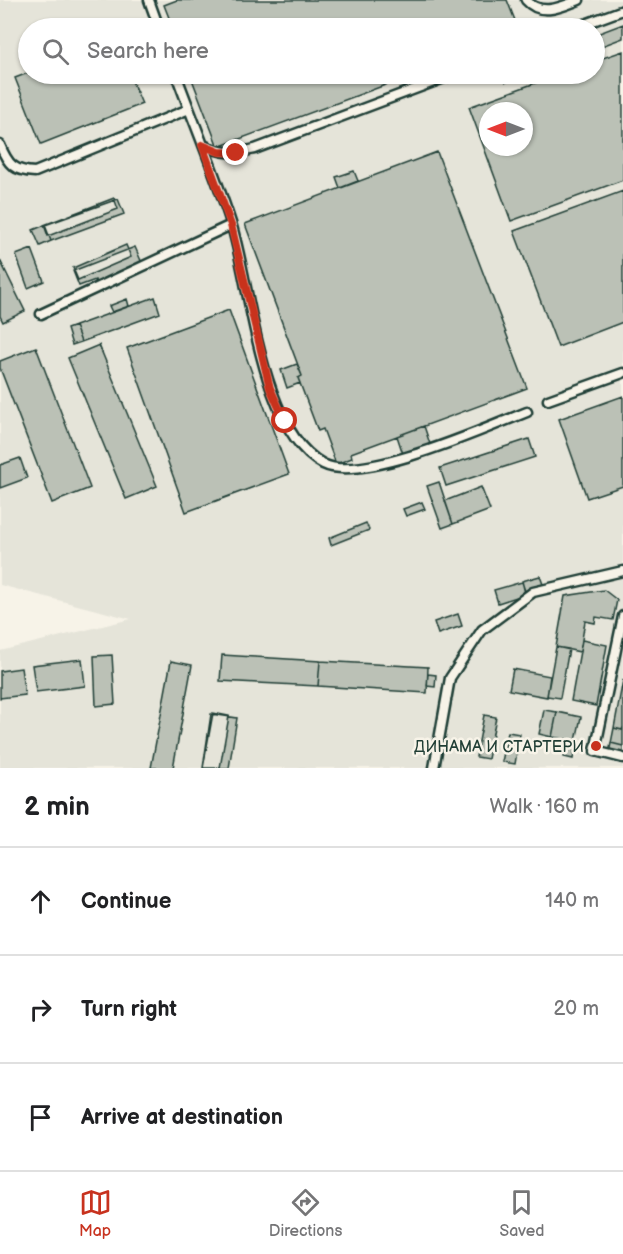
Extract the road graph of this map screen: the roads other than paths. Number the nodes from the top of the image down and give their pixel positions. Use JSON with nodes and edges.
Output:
{"nodes":[{"id":1,"x":149,"y":0,"type":"edge"},
{"id":2,"x":526,"y":0,"type":"edge"},
{"id":3,"x":579,"y":0,"type":"edge"},
{"id":4,"x":623,"y":10,"type":"edge"},
{"id":5,"x":155,"y":18,"type":"edge"},
{"id":6,"x":601,"y":18,"type":"edge"},
{"id":7,"x":180,"y":84,"type":"edge"},
{"id":8,"x":428,"y":84,"type":"edge"},
{"id":9,"x":189,"y":109,"type":"junction"},
{"id":10,"x":202,"y":145,"type":"junction"},
{"id":11,"x":0,"y":146,"type":"edge"},
{"id":12,"x":231,"y":225,"type":"junction"},
{"id":13,"x":41,"y":314,"type":"dead end"},
{"id":14,"x":623,"y":374,"type":"edge"},
{"id":15,"x":548,"y":400,"type":"dead end"},
{"id":16,"x":527,"y":412,"type":"dead end"},
{"id":17,"x":623,"y":571,"type":"edge"},
{"id":18,"x":623,"y":616,"type":"edge"},
{"id":19,"x":623,"y":759,"type":"edge"},
{"id":20,"x":434,"y":768,"type":"edge"}],
"edges":[{"from":1,"to":5,"type":"lane"},
{"from":2,"to":3,"type":"lane"},
{"from":4,"to":6,"type":"lane"},
{"from":7,"to":9,"type":"lane"},
{"from":8,"to":10,"type":"lane"},
{"from":9,"to":10,"type":"lane"},
{"from":9,"to":11,"type":"lane"},
{"from":10,"to":12,"type":"lane"},
{"from":12,"to":13,"type":"lane"},
{"from":12,"to":16,"type":"lane"},
{"from":14,"to":15,"type":"lane"},
{"from":17,"to":20,"type":"lane"},
{"from":18,"to":19,"type":"lane"}]}
